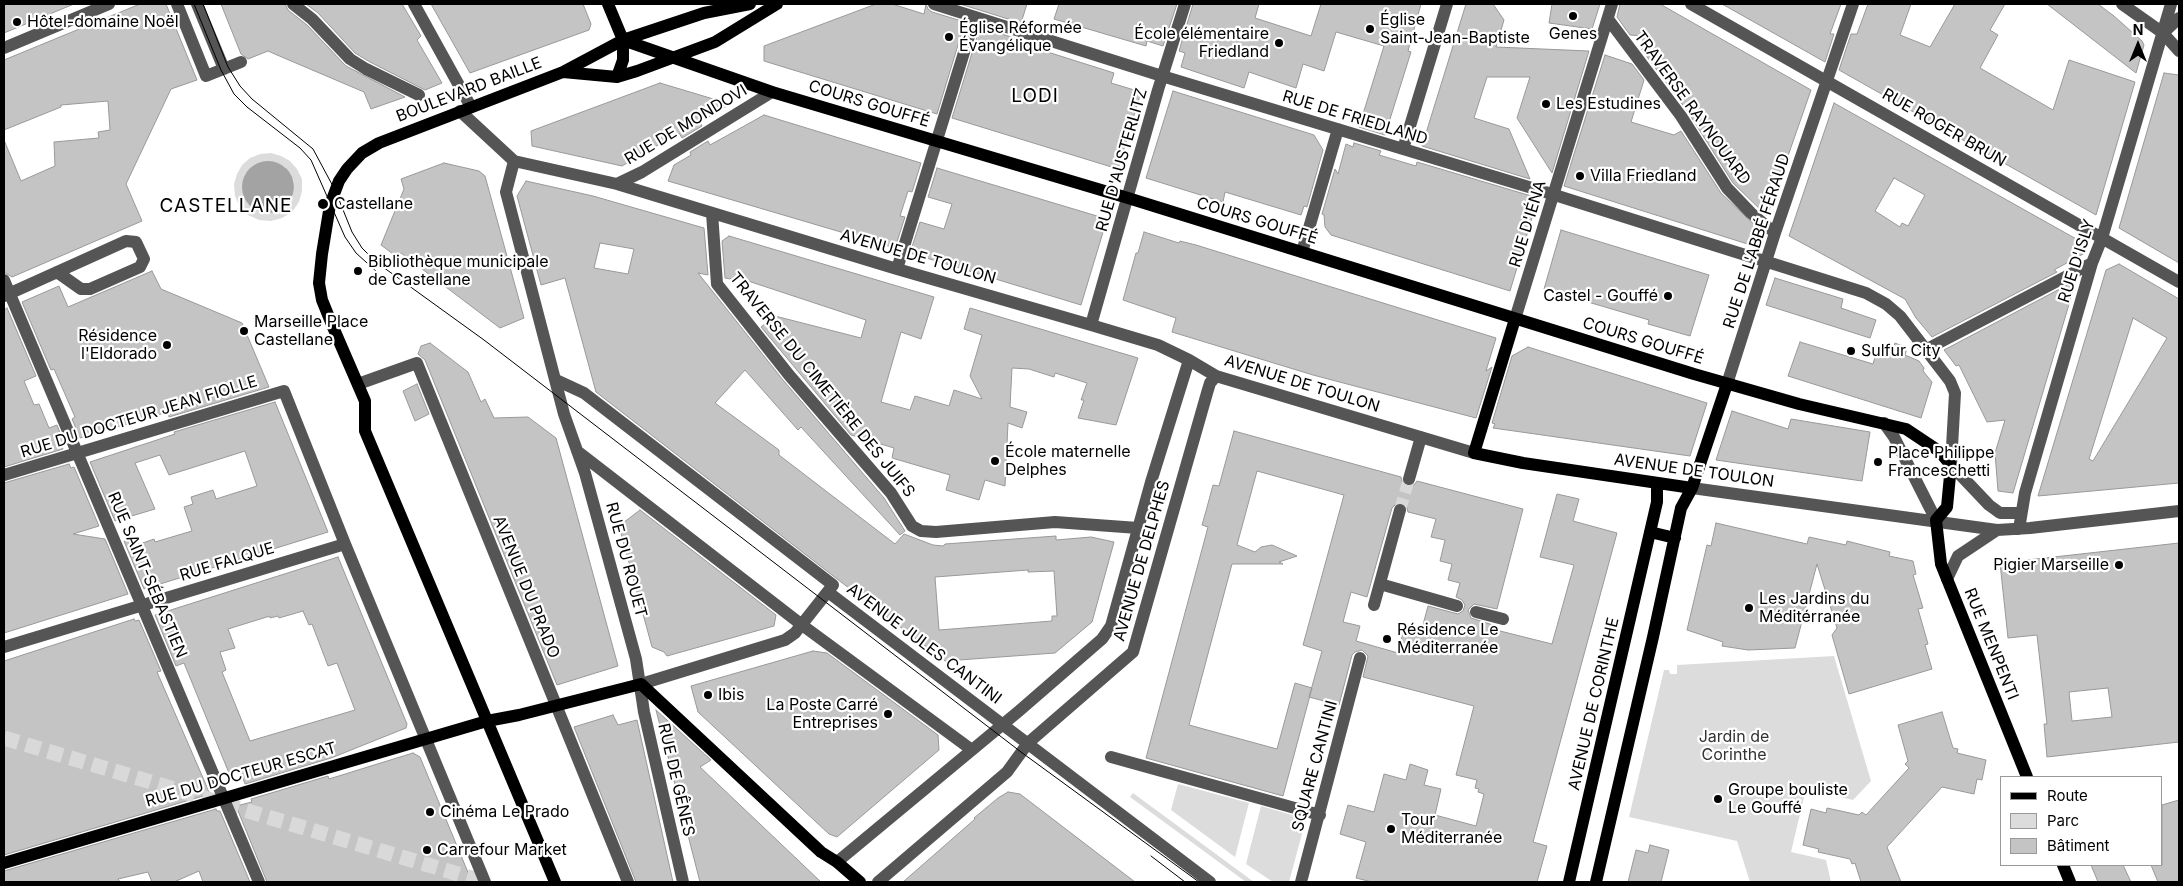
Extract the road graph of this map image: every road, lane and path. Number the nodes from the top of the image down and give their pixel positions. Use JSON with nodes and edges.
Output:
{"nodes":[{"id":1,"x":109,"y":4,"type":"edge"},
{"id":2,"x":177,"y":4,"type":"edge"},
{"id":3,"x":198,"y":4,"type":"edge"},
{"id":4,"x":293,"y":4,"type":"edge"},
{"id":5,"x":414,"y":4,"type":"edge"},
{"id":6,"x":608,"y":4,"type":"edge"},
{"id":7,"x":750,"y":4,"type":"edge"},
{"id":8,"x":778,"y":4,"type":"edge"},
{"id":9,"x":934,"y":4,"type":"edge"},
{"id":10,"x":1185,"y":4,"type":"edge"},
{"id":11,"x":1447,"y":4,"type":"edge"},
{"id":12,"x":1612,"y":4,"type":"edge"},
{"id":13,"x":1691,"y":4,"type":"edge"},
{"id":14,"x":1853,"y":4,"type":"edge"},
{"id":15,"x":2122,"y":4,"type":"edge"},
{"id":16,"x":2171,"y":4,"type":"edge"},
{"id":17,"x":975,"y":17,"type":"junction"},
{"id":18,"x":2179,"y":18,"type":"edge"},
{"id":19,"x":1608,"y":19,"type":"junction"},
{"id":20,"x":2163,"y":33,"type":"junction"},
{"id":21,"x":623,"y":40,"type":"junction"},
{"id":22,"x":4,"y":48,"type":"edge"},
{"id":23,"x":2179,"y":51,"type":"edge"},
{"id":24,"x":672,"y":58,"type":"junction"},
{"id":25,"x":241,"y":62,"type":"dead end"},
{"id":26,"x":224,"y":69,"type":"junction"},
{"id":27,"x":563,"y":72,"type":"junction"},
{"id":28,"x":1162,"y":76,"type":"junction"},
{"id":29,"x":617,"y":77,"type":"junction"},
{"id":30,"x":1828,"y":80,"type":"junction"},
{"id":31,"x":772,"y":92,"type":"junction"},
{"id":32,"x":419,"y":95,"type":"dead end"},
{"id":33,"x":466,"y":109,"type":"junction"},
{"id":34,"x":1338,"y":129,"type":"junction"},
{"id":35,"x":938,"y":141,"type":"junction"},
{"id":36,"x":1403,"y":149,"type":"junction"},
{"id":37,"x":514,"y":161,"type":"junction"},
{"id":38,"x":617,"y":184,"type":"junction"},
{"id":39,"x":1554,"y":195,"type":"junction"},
{"id":40,"x":1128,"y":198,"type":"junction"},
{"id":41,"x":712,"y":212,"type":"junction"},
{"id":42,"x":1775,"y":233,"type":"junction"},
{"id":43,"x":2102,"y":238,"type":"junction"},
{"id":44,"x":1302,"y":252,"type":"junction"},
{"id":45,"x":1767,"y":261,"type":"junction"},
{"id":46,"x":2092,"y":263,"type":"junction"},
{"id":47,"x":897,"y":269,"type":"junction"},
{"id":48,"x":58,"y":272,"type":"junction"},
{"id":49,"x":4,"y":280,"type":"edge"},
{"id":50,"x":2179,"y":282,"type":"edge"},
{"id":51,"x":6,"y":295,"type":"edge"},
{"id":52,"x":1515,"y":319,"type":"junction"},
{"id":53,"x":1091,"y":324,"type":"junction"},
{"id":54,"x":1927,"y":349,"type":"junction"},
{"id":55,"x":1189,"y":360,"type":"junction"},
{"id":56,"x":1216,"y":376,"type":"junction"},
{"id":57,"x":556,"y":380,"type":"junction"},
{"id":58,"x":358,"y":384,"type":"junction"},
{"id":59,"x":1727,"y":384,"type":"junction"},
{"id":60,"x":1884,"y":423,"type":"junction"},
{"id":61,"x":1421,"y":437,"type":"junction"},
{"id":62,"x":577,"y":451,"type":"junction"},
{"id":63,"x":78,"y":452,"type":"junction"},
{"id":64,"x":1474,"y":453,"type":"junction"},
{"id":65,"x":1951,"y":465,"type":"junction"},
{"id":66,"x":4,"y":475,"type":"edge"},
{"id":67,"x":1409,"y":479,"type":"tunnel mouth"},
{"id":68,"x":1658,"y":483,"type":"junction"},
{"id":69,"x":1692,"y":488,"type":"junction"},
{"id":70,"x":1400,"y":510,"type":"tunnel mouth"},
{"id":71,"x":2179,"y":511,"type":"edge"},
{"id":72,"x":2020,"y":513,"type":"junction"},
{"id":73,"x":1936,"y":520,"type":"junction"},
{"id":74,"x":1138,"y":528,"type":"junction"},
{"id":75,"x":2018,"y":529,"type":"junction"},
{"id":76,"x":1997,"y":530,"type":"junction"},
{"id":77,"x":1650,"y":532,"type":"junction"},
{"id":78,"x":1675,"y":538,"type":"junction"},
{"id":79,"x":345,"y":544,"type":"junction"},
{"id":80,"x":1947,"y":578,"type":"junction"},
{"id":81,"x":1380,"y":584,"type":"junction"},
{"id":82,"x":828,"y":592,"type":"junction"},
{"id":83,"x":141,"y":605,"type":"junction"},
{"id":84,"x":1374,"y":605,"type":"dead end"},
{"id":85,"x":1457,"y":606,"type":"dead end"},
{"id":86,"x":1476,"y":612,"type":"dead end"},
{"id":87,"x":1503,"y":619,"type":"dead end"},
{"id":88,"x":802,"y":625,"type":"junction"},
{"id":89,"x":4,"y":647,"type":"edge"},
{"id":90,"x":1360,"y":658,"type":"dead end"},
{"id":91,"x":640,"y":684,"type":"junction"},
{"id":92,"x":556,"y":705,"type":"junction"},
{"id":93,"x":487,"y":721,"type":"junction"},
{"id":94,"x":1003,"y":724,"type":"junction"},
{"id":95,"x":426,"y":739,"type":"junction"},
{"id":96,"x":1028,"y":743,"type":"junction"},
{"id":97,"x":972,"y":750,"type":"junction"},
{"id":98,"x":1111,"y":757,"type":"dead end"},
{"id":99,"x":2027,"y":776,"type":"edge"},
{"id":100,"x":224,"y":797,"type":"junction"},
{"id":101,"x":1320,"y":815,"type":"junction"},
{"id":102,"x":836,"y":862,"type":"junction"},
{"id":103,"x":4,"y":863,"type":"edge"},
{"id":104,"x":2063,"y":866,"type":"edge"},
{"id":105,"x":259,"y":882,"type":"edge"},
{"id":106,"x":485,"y":882,"type":"edge"},
{"id":107,"x":555,"y":882,"type":"edge"},
{"id":108,"x":628,"y":882,"type":"edge"},
{"id":109,"x":683,"y":882,"type":"edge"},
{"id":110,"x":860,"y":882,"type":"edge"},
{"id":111,"x":878,"y":882,"type":"edge"},
{"id":112,"x":1210,"y":882,"type":"edge"},
{"id":113,"x":1301,"y":882,"type":"edge"},
{"id":114,"x":1569,"y":882,"type":"edge"},
{"id":115,"x":1596,"y":882,"type":"edge"},
{"id":116,"x":2070,"y":882,"type":"edge"}],
"edges":[{"from":1,"to":22,"type":"street"},
{"from":2,"to":26,"type":"street"},
{"from":3,"to":26,"type":"street"},
{"from":4,"to":32,"type":"street"},
{"from":5,"to":33,"type":"street"},
{"from":6,"to":21,"type":"main road"},
{"from":7,"to":21,"type":"main road","name":"BOULEVARD BAILLE"},
{"from":8,"to":24,"type":"main road","name":"BOULEVARD BAILLE"},
{"from":9,"to":17,"type":"street","name":"RUE DE FRIEDLAND"},
{"from":10,"to":28,"type":"street","name":"RUE D'AUSTERLITZ"},
{"from":11,"to":36,"type":"street"},
{"from":12,"to":19,"type":"street","name":"RUE D'IÉNA"},
{"from":13,"to":30,"type":"street","name":"RUE ROGER BRUN"},
{"from":14,"to":30,"type":"street","name":"RUE DE L'ABBÉ FÉRAUD"},
{"from":15,"to":20,"type":"street"},
{"from":16,"to":20,"type":"street","name":"RUE D'ISLY"},
{"from":17,"to":28,"type":"street","name":"RUE DE FRIEDLAND"},
{"from":17,"to":35,"type":"street"},
{"from":18,"to":20,"type":"street"},
{"from":19,"to":39,"type":"street","name":"RUE D'IÉNA"},
{"from":19,"to":42,"type":"street","name":"TRAVERSE RAYNOUARD"},
{"from":20,"to":23,"type":"street"},
{"from":20,"to":43,"type":"street","name":"RUE D'ISLY"},
{"from":21,"to":24,"type":"main road","name":"COURS GOUFFÉ"},
{"from":21,"to":27,"type":"main road","name":"BOULEVARD BAILLE"},
{"from":21,"to":29,"type":"main road"},
{"from":24,"to":29,"type":"main road","name":"BOULEVARD BAILLE"},
{"from":24,"to":31,"type":"main road","name":"COURS GOUFFÉ"},
{"from":25,"to":26,"type":"street"},
{"from":27,"to":29,"type":"main road","name":"BOULEVARD BAILLE"},
{"from":27,"to":33,"type":"main road","name":"BOULEVARD BAILLE"},
{"from":28,"to":34,"type":"street","name":"RUE DE FRIEDLAND"},
{"from":28,"to":40,"type":"street","name":"RUE D'AUSTERLITZ"},
{"from":30,"to":42,"type":"street","name":"RUE DE L'ABBÉ FÉRAUD"},
{"from":30,"to":43,"type":"street","name":"RUE ROGER BRUN"},
{"from":31,"to":35,"type":"main road","name":"COURS GOUFFÉ"},
{"from":31,"to":38,"type":"street","name":"RUE DE MONDOVI"},
{"from":33,"to":37,"type":"street"},
{"from":33,"to":58,"type":"main road","name":"BOULEVARD BAILLE"},
{"from":34,"to":36,"type":"street","name":"RUE DE FRIEDLAND"},
{"from":34,"to":44,"type":"street"},
{"from":35,"to":40,"type":"main road","name":"COURS GOUFFÉ"},
{"from":35,"to":47,"type":"street"},
{"from":36,"to":39,"type":"street","name":"RUE DE FRIEDLAND"},
{"from":37,"to":38,"type":"street","name":"AVENUE DE TOULON"},
{"from":37,"to":57,"type":"street","name":"RUE DU ROUET"},
{"from":38,"to":41,"type":"street","name":"AVENUE DE TOULON"},
{"from":39,"to":45,"type":"street","name":"RUE DE FRIEDLAND"},
{"from":39,"to":52,"type":"street","name":"RUE D'IÉNA"},
{"from":40,"to":44,"type":"main road","name":"COURS GOUFFÉ"},
{"from":40,"to":53,"type":"street","name":"RUE D'AUSTERLITZ"},
{"from":41,"to":47,"type":"street","name":"AVENUE DE TOULON"},
{"from":41,"to":74,"type":"street","name":"TRAVERSE DU CIMETIÈRE DES JUIFS"},
{"from":42,"to":45,"type":"street","name":"RUE DE L'ABBÉ FÉRAUD"},
{"from":43,"to":46,"type":"street","name":"RUE D'ISLY"},
{"from":43,"to":50,"type":"street","name":"RUE ROGER BRUN"},
{"from":44,"to":52,"type":"main road","name":"COURS GOUFFÉ"},
{"from":45,"to":54,"type":"street"},
{"from":45,"to":59,"type":"street","name":"RUE DE L'ABBÉ FÉRAUD"},
{"from":46,"to":54,"type":"street"},
{"from":46,"to":72,"type":"street","name":"RUE D'ISLY"},
{"from":47,"to":53,"type":"street","name":"AVENUE DE TOULON"},
{"from":48,"to":48,"type":"street"},
{"from":48,"to":51,"type":"street"},
{"from":49,"to":51,"type":"street","name":"RUE SAINT-SÉBASTIEN"},
{"from":51,"to":63,"type":"street","name":"RUE SAINT-SÉBASTIEN"},
{"from":52,"to":59,"type":"main road","name":"COURS GOUFFÉ"},
{"from":52,"to":64,"type":"main road","name":"RUE D'IÉNA"},
{"from":53,"to":55,"type":"street","name":"AVENUE DE TOULON"},
{"from":54,"to":65,"type":"street"},
{"from":55,"to":56,"type":"street","name":"AVENUE DE TOULON"},
{"from":55,"to":74,"type":"street","name":"AVENUE DE DELPHES"},
{"from":56,"to":61,"type":"street","name":"AVENUE DE TOULON"},
{"from":56,"to":96,"type":"street","name":"AVENUE DE DELPHES"},
{"from":57,"to":62,"type":"street","name":"RUE DU ROUET"},
{"from":57,"to":82,"type":"street","name":"AVENUE JULES CANTINI"},
{"from":58,"to":92,"type":"street","name":"AVENUE DU PRADO"},
{"from":58,"to":93,"type":"main road"},
{"from":59,"to":60,"type":"main road","name":"COURS GOUFFÉ"},
{"from":59,"to":69,"type":"main road","name":"RUE DE L'ABBÉ FÉRAUD"},
{"from":60,"to":65,"type":"main road","name":"COURS GOUFFÉ"},
{"from":60,"to":73,"type":"street"},
{"from":61,"to":64,"type":"street","name":"AVENUE DE TOULON"},
{"from":61,"to":67,"type":"street"},
{"from":62,"to":88,"type":"street"},
{"from":62,"to":91,"type":"street","name":"RUE DU ROUET"},
{"from":63,"to":66,"type":"street","name":"RUE DU DOCTEUR JEAN FIOLLE"},
{"from":63,"to":79,"type":"street","name":"RUE DU DOCTEUR JEAN FIOLLE"},
{"from":63,"to":83,"type":"street","name":"RUE SAINT-SÉBASTIEN"},
{"from":64,"to":68,"type":"main road","name":"AVENUE DE TOULON"},
{"from":65,"to":72,"type":"street"},
{"from":65,"to":73,"type":"main road"},
{"from":68,"to":69,"type":"main road","name":"AVENUE DE TOULON"},
{"from":68,"to":77,"type":"main road","name":"AVENUE DE CORINTHE"},
{"from":69,"to":73,"type":"street","name":"AVENUE DE TOULON"},
{"from":69,"to":78,"type":"main road"},
{"from":70,"to":81,"type":"street"},
{"from":71,"to":75,"type":"street","name":"AVENUE DE TOULON"},
{"from":72,"to":75,"type":"street","name":"RUE D'ISLY"},
{"from":73,"to":76,"type":"street","name":"AVENUE DE TOULON"},
{"from":73,"to":80,"type":"main road","name":"RUE MENPENTI"},
{"from":74,"to":94,"type":"street","name":"AVENUE DE DELPHES"},
{"from":75,"to":76,"type":"street","name":"AVENUE DE TOULON"},
{"from":76,"to":80,"type":"street"},
{"from":77,"to":78,"type":"main road"},
{"from":77,"to":114,"type":"main road","name":"AVENUE DE CORINTHE"},
{"from":78,"to":115,"type":"main road"},
{"from":79,"to":83,"type":"street","name":"RUE FALQUE"},
{"from":79,"to":95,"type":"street"},
{"from":80,"to":99,"type":"main road","name":"RUE MENPENTI"},
{"from":81,"to":84,"type":"street"},
{"from":81,"to":85,"type":"street"},
{"from":82,"to":88,"type":"street"},
{"from":82,"to":94,"type":"street","name":"AVENUE JULES CANTINI"},
{"from":83,"to":89,"type":"street","name":"RUE FALQUE"},
{"from":83,"to":100,"type":"street","name":"RUE SAINT-SÉBASTIEN"},
{"from":86,"to":87,"type":"street"},
{"from":88,"to":91,"type":"street"},
{"from":88,"to":97,"type":"street"},
{"from":90,"to":101,"type":"street","name":"SQUARE CANTINI"},
{"from":91,"to":92,"type":"main road","name":"RUE DU DOCTEUR ESCAT"},
{"from":91,"to":102,"type":"main road"},
{"from":91,"to":109,"type":"street","name":"RUE DE GÊNES"},
{"from":92,"to":93,"type":"main road","name":"RUE DU DOCTEUR ESCAT"},
{"from":92,"to":108,"type":"street","name":"AVENUE DU PRADO"},
{"from":93,"to":95,"type":"main road","name":"RUE DU DOCTEUR ESCAT"},
{"from":93,"to":107,"type":"main road"},
{"from":94,"to":96,"type":"street","name":"AVENUE JULES CANTINI"},
{"from":94,"to":97,"type":"street","name":"AVENUE DE DELPHES"},
{"from":95,"to":100,"type":"main road","name":"RUE DU DOCTEUR ESCAT"},
{"from":95,"to":106,"type":"street"},
{"from":96,"to":111,"type":"street","name":"AVENUE DE DELPHES"},
{"from":96,"to":112,"type":"street","name":"AVENUE JULES CANTINI"},
{"from":97,"to":102,"type":"street","name":"AVENUE DE DELPHES"},
{"from":98,"to":101,"type":"street"},
{"from":100,"to":103,"type":"main road","name":"RUE DU DOCTEUR ESCAT"},
{"from":100,"to":105,"type":"street","name":"RUE SAINT-SÉBASTIEN"},
{"from":101,"to":113,"type":"street","name":"SQUARE CANTINI"},
{"from":102,"to":110,"type":"main road"},
{"from":104,"to":116,"type":"main road"}]}
